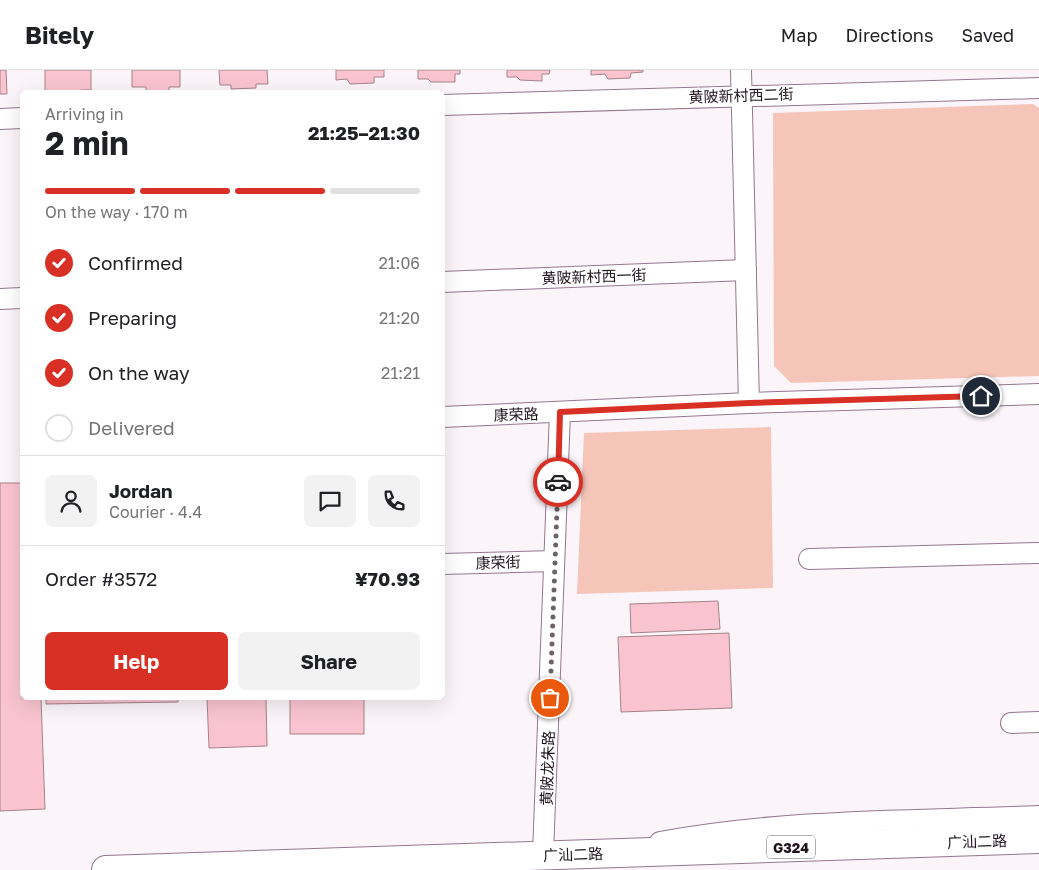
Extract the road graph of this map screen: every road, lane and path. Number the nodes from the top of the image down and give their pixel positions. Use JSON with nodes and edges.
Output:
{"nodes":[{"id":1,"x":741,"y":70,"type":"edge"},
{"id":2,"x":1039,"y":88,"type":"edge"},
{"id":3,"x":742,"y":95,"type":"junction"},
{"id":4,"x":445,"y":106,"type":"edge"},
{"id":5,"x":20,"y":118,"type":"edge"},
{"id":6,"x":0,"y":119,"type":"edge"},
{"id":7,"x":746,"y":270,"type":"junction"},
{"id":8,"x":445,"y":282,"type":"edge"},
{"id":9,"x":20,"y":298,"type":"edge"},
{"id":10,"x":0,"y":299,"type":"edge"},
{"id":11,"x":1039,"y":394,"type":"edge"},
{"id":12,"x":749,"y":403,"type":"junction"},
{"id":13,"x":560,"y":412,"type":"junction"},
{"id":14,"x":445,"y":416,"type":"edge"},
{"id":15,"x":1039,"y":553,"type":"edge"},
{"id":16,"x":809,"y":559,"type":"dead end"},
{"id":17,"x":554,"y":560,"type":"junction"},
{"id":18,"x":445,"y":564,"type":"edge"},
{"id":19,"x":1039,"y":722,"type":"edge"},
{"id":20,"x":1011,"y":723,"type":"dead end"},
{"id":21,"x":1039,"y":816,"type":"edge"},
{"id":22,"x":1039,"y":839,"type":"edge"},
{"id":23,"x":544,"y":854,"type":"junction"},
{"id":24,"x":106,"y":870,"type":"edge"}],
"edges":[{"from":1,"to":3,"type":"street"},
{"from":2,"to":3,"type":"street","name":"黄陂新村西二街"},
{"from":3,"to":4,"type":"street","name":"黄陂新村西二街"},
{"from":3,"to":7,"type":"street"},
{"from":5,"to":6,"type":"street"},
{"from":7,"to":8,"type":"street","name":"黄陂新村西一街"},
{"from":7,"to":12,"type":"street"},
{"from":9,"to":10,"type":"street"},
{"from":11,"to":12,"type":"street","name":"康荣路"},
{"from":12,"to":13,"type":"street","name":"康荣路"},
{"from":13,"to":14,"type":"street","name":"康荣路"},
{"from":13,"to":17,"type":"street","name":"黄陂龙朱路"},
{"from":15,"to":16,"type":"street"},
{"from":17,"to":18,"type":"street","name":"康荣街"},
{"from":17,"to":23,"type":"street","name":"黄陂龙朱路"},
{"from":19,"to":20,"type":"street"},
{"from":21,"to":23,"type":"street"},
{"from":22,"to":23,"type":"highway","name":"广汕二路","number":"G324"},
{"from":23,"to":24,"type":"highway","name":"广汕二路","number":"G324"}]}
